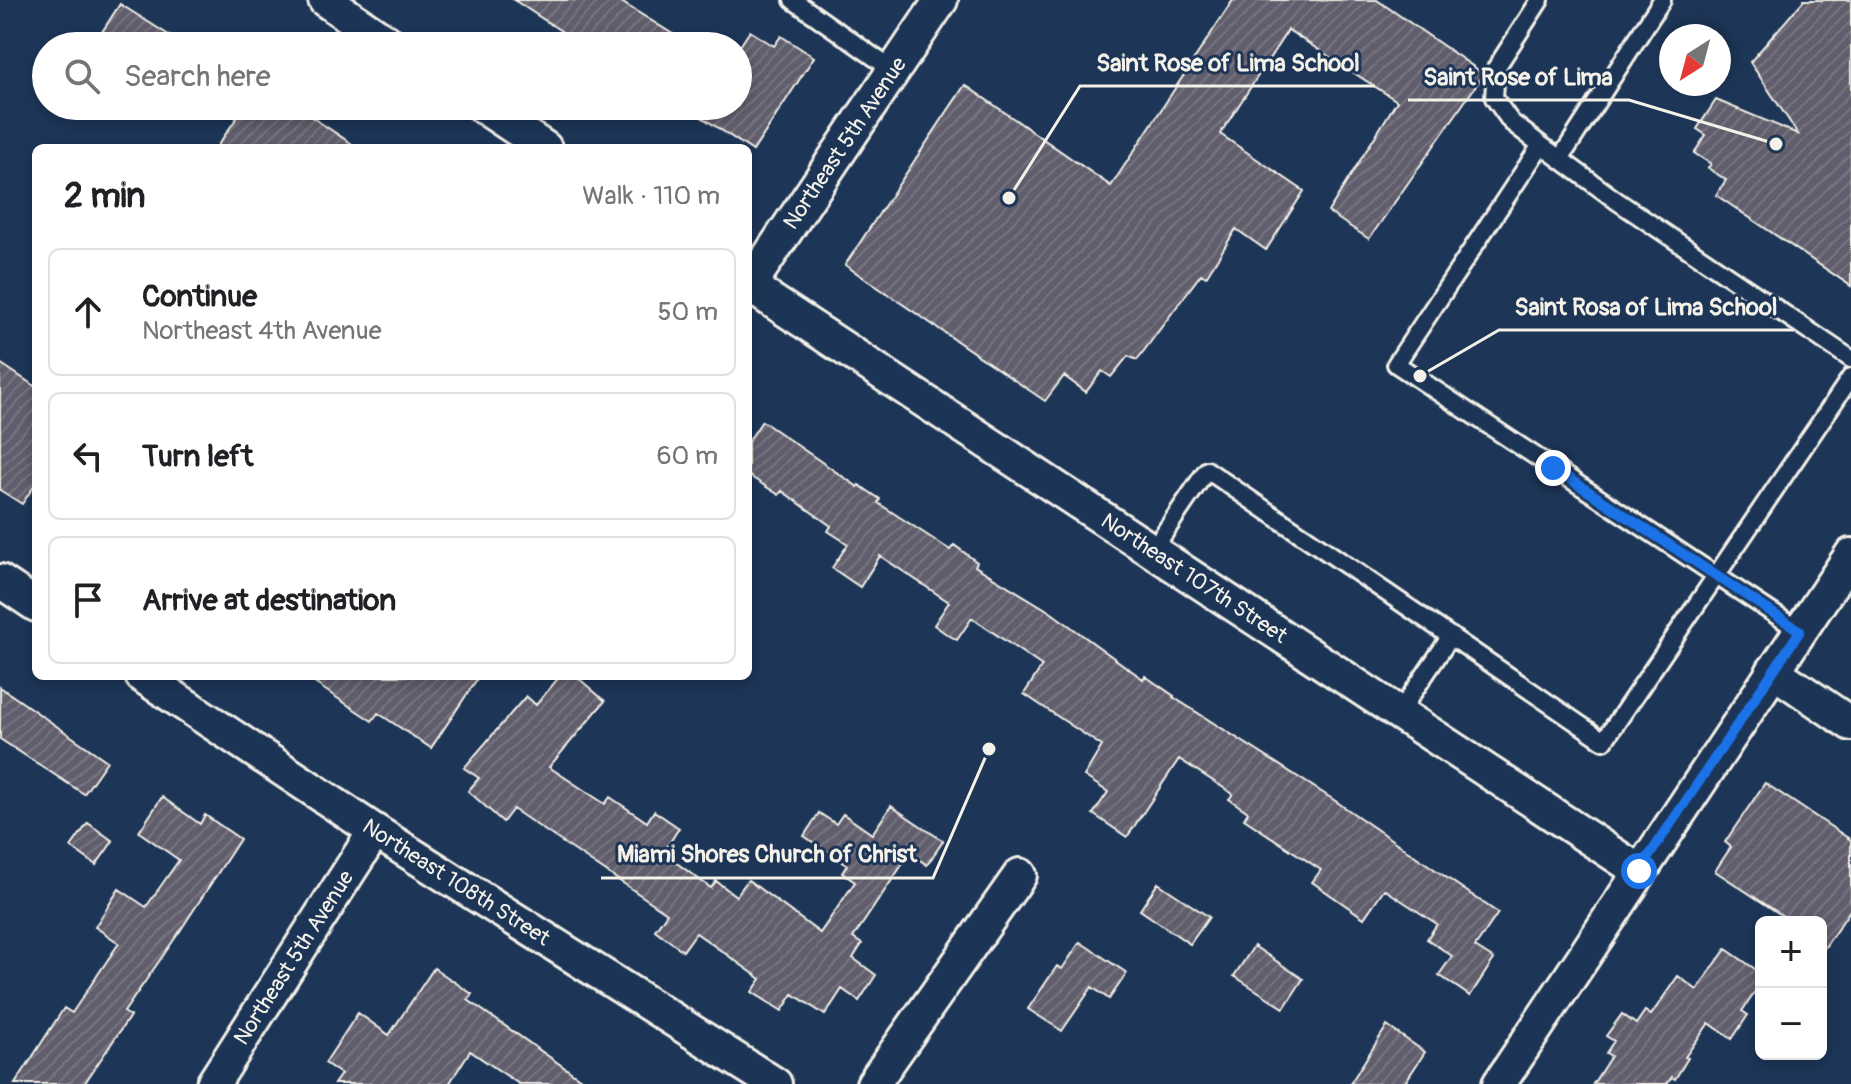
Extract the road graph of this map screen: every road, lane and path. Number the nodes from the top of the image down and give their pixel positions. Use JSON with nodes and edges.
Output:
{"nodes":[{"id":1,"x":325,"y":0,"type":"edge"},
{"id":2,"x":793,"y":0,"type":"edge"},
{"id":3,"x":941,"y":0,"type":"edge"},
{"id":4,"x":1540,"y":0,"type":"edge"},
{"id":5,"x":1662,"y":0,"type":"edge"},
{"id":6,"x":372,"y":32,"type":"edge"},
{"id":7,"x":894,"y":71,"type":"junction"},
{"id":8,"x":503,"y":120,"type":"edge"},
{"id":9,"x":539,"y":144,"type":"edge"},
{"id":10,"x":1541,"y":145,"type":"junction"},
{"id":11,"x":1560,"y":159,"type":"junction"},
{"id":12,"x":752,"y":281,"type":"edge"},
{"id":13,"x":752,"y":287,"type":"edge"},
{"id":14,"x":1851,"y":359,"type":"edge"},
{"id":15,"x":1851,"y":377,"type":"edge"},
{"id":16,"x":1152,"y":551,"type":"junction"},
{"id":17,"x":1851,"y":555,"type":"edge"},
{"id":18,"x":1715,"y":575,"type":"junction"},
{"id":19,"x":0,"y":581,"type":"edge"},
{"id":20,"x":32,"y":602,"type":"edge"},
{"id":21,"x":1800,"y":631,"type":"junction"},
{"id":22,"x":1451,"y":636,"type":"junction"},
{"id":23,"x":1773,"y":671,"type":"junction"},
{"id":24,"x":148,"y":680,"type":"edge"},
{"id":25,"x":1399,"y":713,"type":"junction"},
{"id":26,"x":1851,"y":724,"type":"edge"},
{"id":27,"x":375,"y":831,"type":"junction"},
{"id":28,"x":1639,"y":871,"type":"junction"},
{"id":29,"x":1020,"y":875,"type":"dead end"},
{"id":30,"x":213,"y":1084,"type":"edge"},
{"id":31,"x":775,"y":1084,"type":"edge"},
{"id":32,"x":873,"y":1084,"type":"edge"},
{"id":33,"x":1499,"y":1084,"type":"edge"}],
"edges":[{"from":1,"to":6,"type":"street"},
{"from":2,"to":7,"type":"lane"},
{"from":3,"to":7,"type":"street","name":"Northeast 5th Avenue"},
{"from":4,"to":10,"type":"lane"},
{"from":5,"to":11,"type":"lane"},
{"from":7,"to":12,"type":"street","name":"Northeast 5th Avenue"},
{"from":8,"to":9,"type":"street"},
{"from":10,"to":11,"type":"lane"},
{"from":10,"to":18,"type":"lane"},
{"from":11,"to":14,"type":"lane"},
{"from":13,"to":16,"type":"street","name":"Northeast 107th Street"},
{"from":15,"to":18,"type":"lane"},
{"from":16,"to":22,"type":"lane"},
{"from":16,"to":25,"type":"street","name":"Northeast 107th Street"},
{"from":17,"to":21,"type":"street"},
{"from":18,"to":21,"type":"lane"},
{"from":18,"to":22,"type":"lane"},
{"from":19,"to":20,"type":"street"},
{"from":21,"to":23,"type":"street"},
{"from":22,"to":25,"type":"lane"},
{"from":23,"to":26,"type":"street"},
{"from":23,"to":28,"type":"street"},
{"from":24,"to":27,"type":"street","name":"Northeast 108th Street"},
{"from":25,"to":28,"type":"street","name":"Northeast 107th Street"},
{"from":27,"to":30,"type":"street","name":"Northeast 5th Avenue"},
{"from":27,"to":31,"type":"street","name":"Northeast 108th Street"},
{"from":28,"to":33,"type":"street"},
{"from":29,"to":32,"type":"street"}]}
